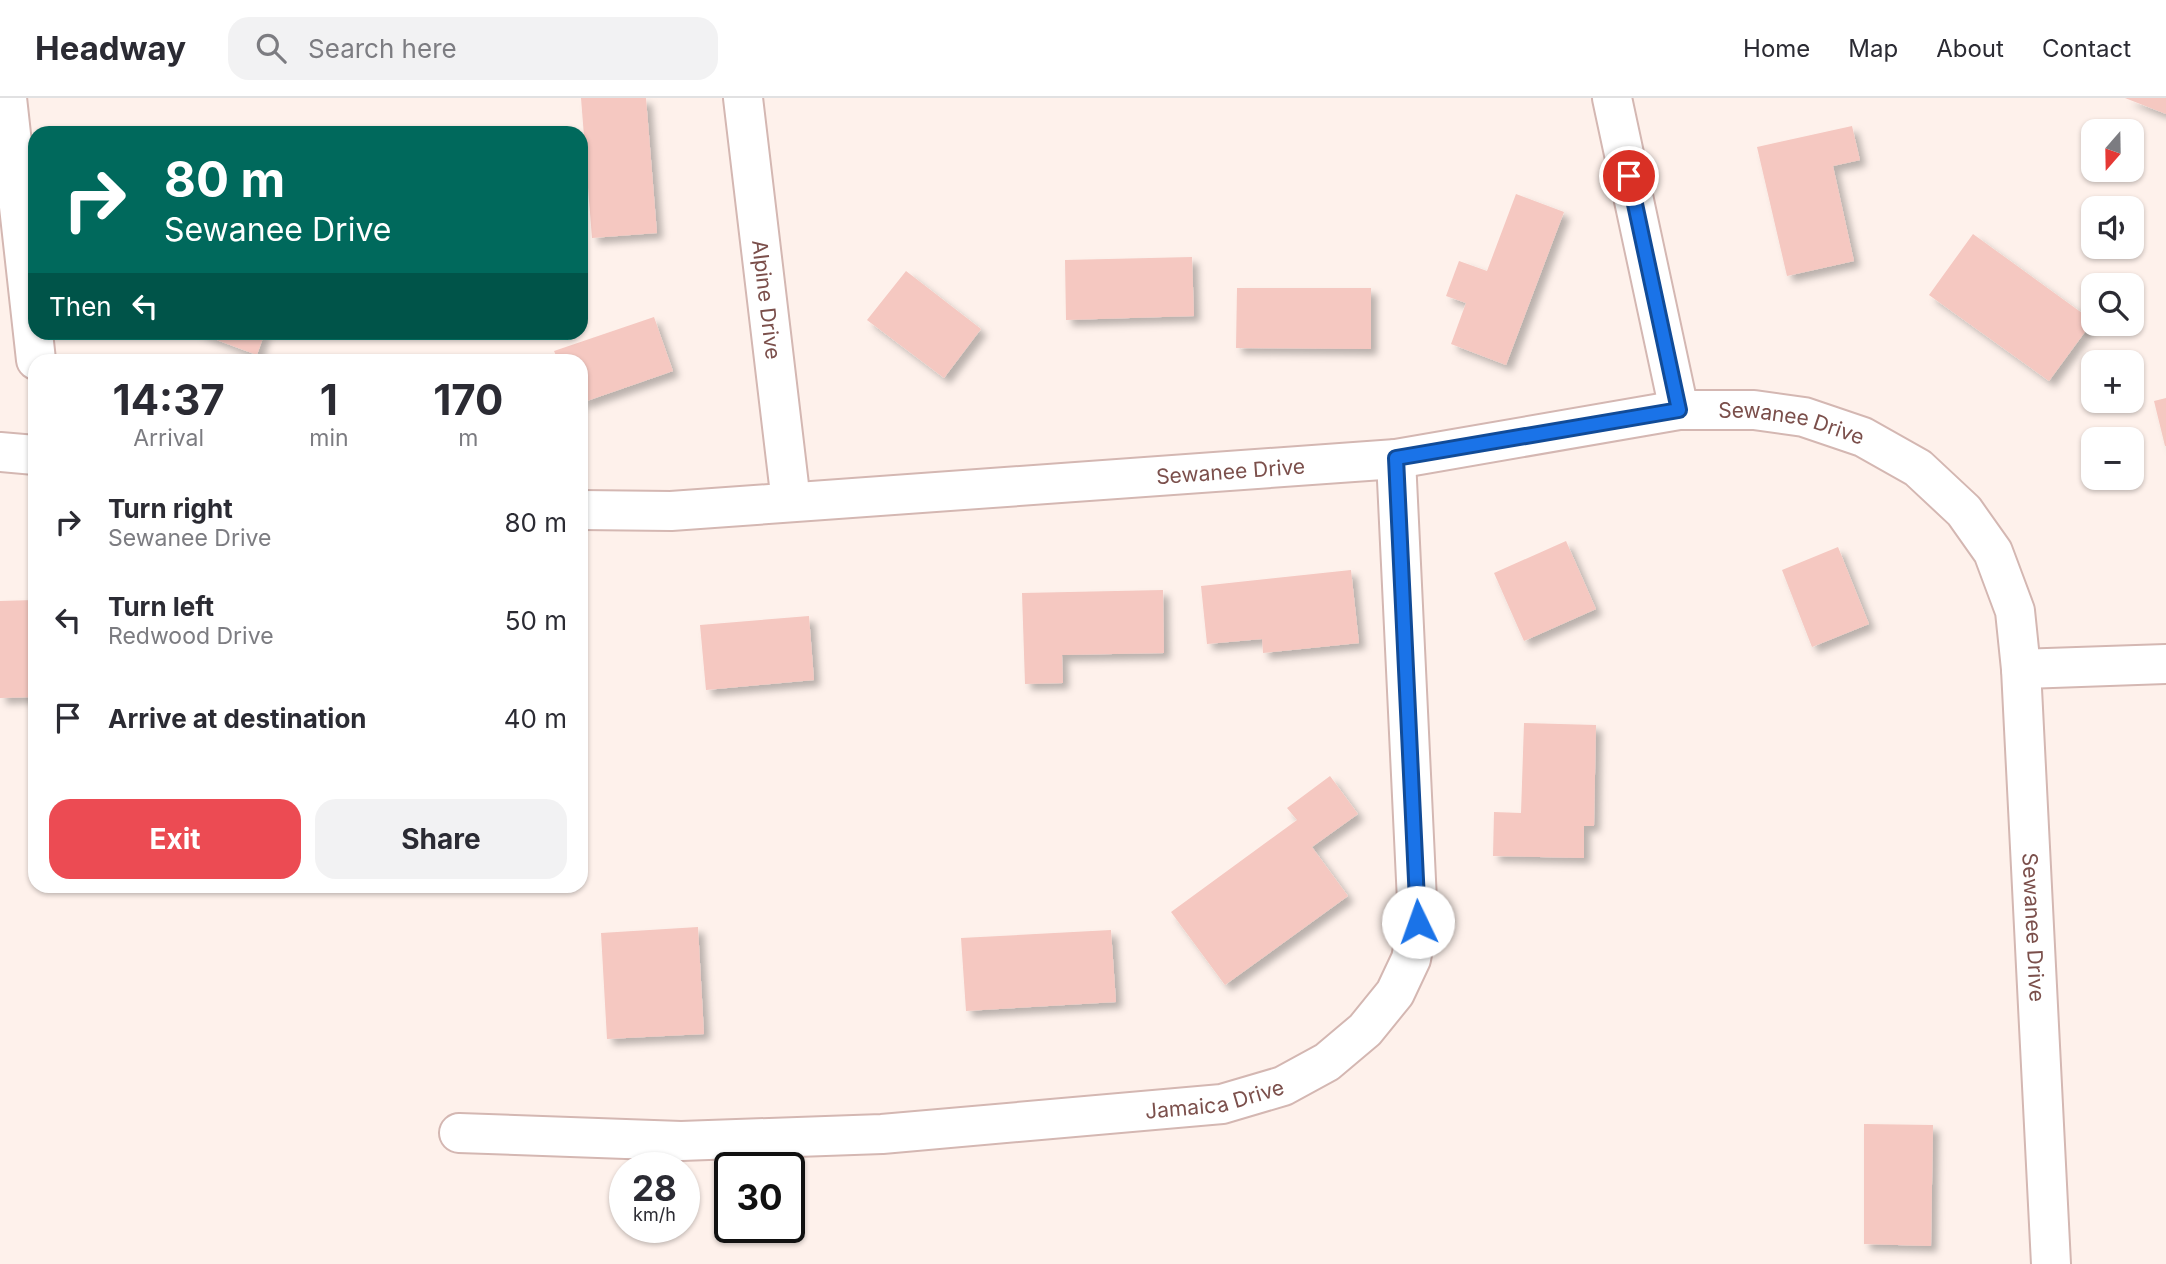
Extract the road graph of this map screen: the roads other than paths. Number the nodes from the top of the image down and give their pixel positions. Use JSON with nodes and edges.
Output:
{"nodes":[{"id":1,"x":7,"y":98,"type":"edge"},
{"id":2,"x":743,"y":98,"type":"edge"},
{"id":3,"x":1612,"y":98,"type":"edge"},
{"id":4,"x":28,"y":288,"type":"edge"},
{"id":5,"x":1679,"y":410,"type":"junction"},
{"id":6,"x":0,"y":452,"type":"edge"},
{"id":7,"x":28,"y":454,"type":"edge"},
{"id":8,"x":1396,"y":458,"type":"junction"},
{"id":9,"x":791,"y":502,"type":"junction"},
{"id":10,"x":588,"y":510,"type":"edge"},
{"id":11,"x":2166,"y":664,"type":"edge"},
{"id":12,"x":2021,"y":669,"type":"junction"},
{"id":13,"x":459,"y":1133,"type":"dead end"},
{"id":14,"x":2051,"y":1264,"type":"edge"}],
"edges":[{"from":1,"to":4,"type":"street"},
{"from":2,"to":9,"type":"street","name":"Alpine Drive"},
{"from":3,"to":5,"type":"street"},
{"from":5,"to":8,"type":"street","name":"Sewanee Drive"},
{"from":5,"to":12,"type":"street","name":"Sewanee Drive"},
{"from":6,"to":7,"type":"street"},
{"from":8,"to":9,"type":"street","name":"Sewanee Drive"},
{"from":8,"to":13,"type":"street","name":"Jamaica Drive"},
{"from":9,"to":10,"type":"street","name":"Sewanee Drive"},
{"from":11,"to":12,"type":"street"},
{"from":12,"to":14,"type":"street","name":"Sewanee Drive"}]}
